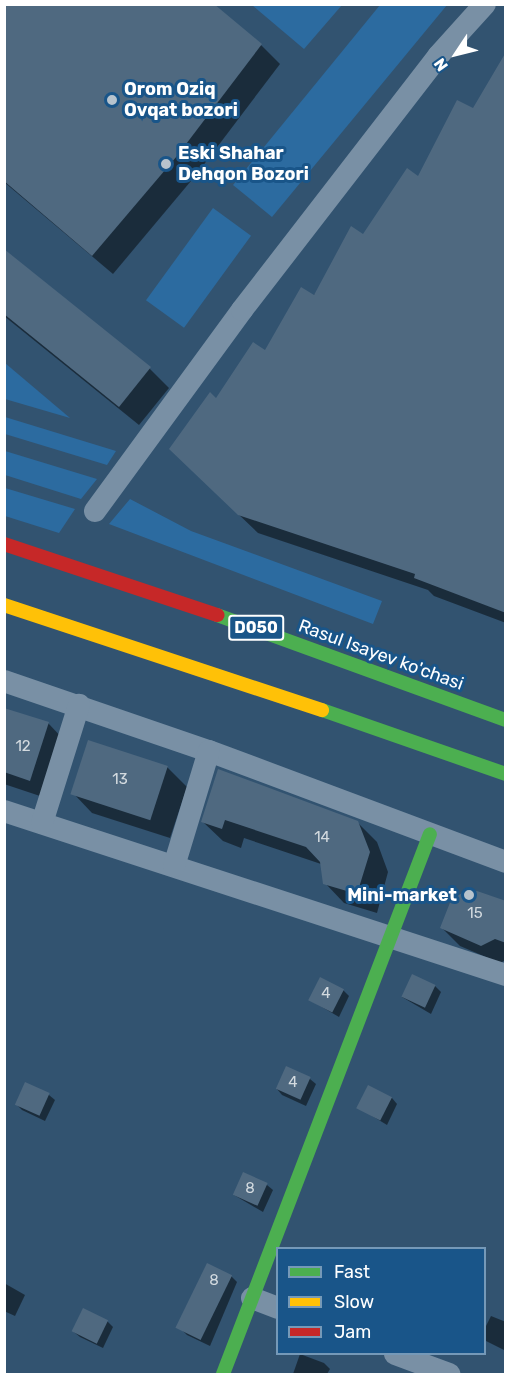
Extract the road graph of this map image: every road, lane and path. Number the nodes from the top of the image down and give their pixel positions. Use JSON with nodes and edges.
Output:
{"nodes":[{"id":1,"x":485,"y":4,"type":"edge"},
{"id":2,"x":95,"y":512,"type":"dead end"},
{"id":3,"x":4,"y":544,"type":"edge"},
{"id":4,"x":4,"y":605,"type":"edge"},
{"id":5,"x":4,"y":681,"type":"edge"},
{"id":6,"x":79,"y":705,"type":"junction"},
{"id":7,"x":506,"y":720,"type":"edge"},
{"id":8,"x":209,"y":751,"type":"junction"},
{"id":9,"x":506,"y":774,"type":"edge"},
{"id":10,"x":4,"y":811,"type":"edge"},
{"id":11,"x":42,"y":823,"type":"junction"},
{"id":12,"x":430,"y":834,"type":"junction"},
{"id":13,"x":506,"y":862,"type":"edge"},
{"id":14,"x":174,"y":866,"type":"junction"},
{"id":15,"x":391,"y":936,"type":"junction"},
{"id":16,"x":506,"y":975,"type":"edge"},
{"id":17,"x":252,"y":1298,"type":"junction"},
{"id":18,"x":276,"y":1307,"type":"edge"},
{"id":19,"x":400,"y":1355,"type":"edge"},
{"id":20,"x":223,"y":1374,"type":"edge"},
{"id":21,"x":449,"y":1374,"type":"edge"}],
"edges":[{"from":1,"to":2,"type":"street"},
{"from":3,"to":7,"type":"main road","name":"Rasul Isayev ko'chasi","number":"D050"},
{"from":4,"to":9,"type":"main road"},
{"from":5,"to":6,"type":"street"},
{"from":6,"to":8,"type":"street"},
{"from":6,"to":11,"type":"street"},
{"from":8,"to":12,"type":"street"},
{"from":8,"to":14,"type":"street"},
{"from":10,"to":11,"type":"street"},
{"from":11,"to":14,"type":"street"},
{"from":12,"to":13,"type":"street"},
{"from":12,"to":15,"type":"main road"},
{"from":14,"to":15,"type":"street"},
{"from":15,"to":16,"type":"street"},
{"from":15,"to":17,"type":"main road"},
{"from":17,"to":18,"type":"street"},
{"from":17,"to":20,"type":"main road"},
{"from":19,"to":21,"type":"street"}]}
